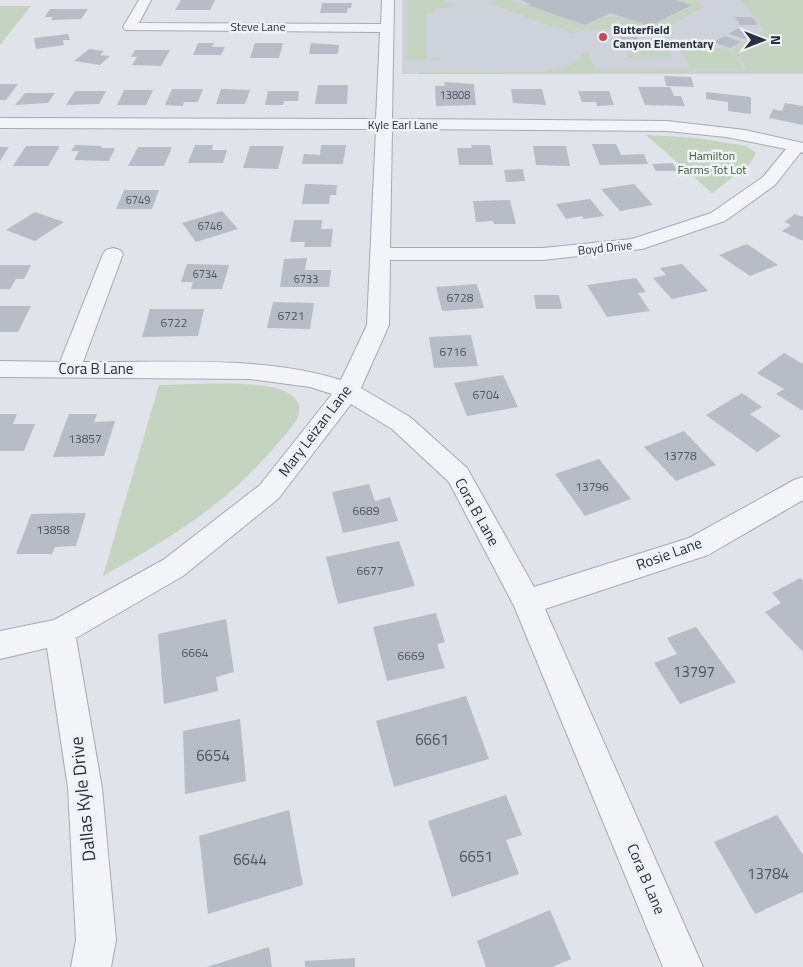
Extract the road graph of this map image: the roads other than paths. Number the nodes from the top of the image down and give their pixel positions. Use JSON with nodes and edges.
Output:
{"nodes":[{"id":1,"x":146,"y":0,"type":"edge"},
{"id":2,"x":388,"y":0,"type":"edge"},
{"id":3,"x":387,"y":28,"type":"junction"},
{"id":4,"x":0,"y":124,"type":"edge"},
{"id":5,"x":384,"y":125,"type":"junction"},
{"id":6,"x":800,"y":147,"type":"edge"},
{"id":7,"x":113,"y":254,"type":"dead end"},
{"id":8,"x":381,"y":254,"type":"junction"},
{"id":9,"x":69,"y":368,"type":"junction"},
{"id":10,"x":0,"y":369,"type":"edge"},
{"id":11,"x":348,"y":391,"type":"junction"},
{"id":12,"x":803,"y":487,"type":"edge"},
{"id":13,"x":527,"y":602,"type":"junction"},
{"id":14,"x":60,"y":632,"type":"junction"},
{"id":15,"x":0,"y":645,"type":"edge"},
{"id":16,"x":91,"y":967,"type":"edge"},
{"id":17,"x":684,"y":967,"type":"edge"}],
"edges":[{"from":1,"to":3,"type":"street","name":"Steve Lane"},
{"from":2,"to":3,"type":"street","name":"Mary Leizan Lane"},
{"from":3,"to":5,"type":"street","name":"Mary Leizan Lane"},
{"from":4,"to":5,"type":"street","name":"Kyle Earl Lane"},
{"from":5,"to":6,"type":"street","name":"Kyle Earl Lane"},
{"from":5,"to":8,"type":"street","name":"Mary Leizan Lane"},
{"from":6,"to":8,"type":"street","name":"Boyd Drive"},
{"from":7,"to":9,"type":"street"},
{"from":8,"to":11,"type":"street","name":"Mary Leizan Lane"},
{"from":9,"to":10,"type":"street","name":"Cora B Lane"},
{"from":9,"to":11,"type":"street","name":"Cora B Lane"},
{"from":11,"to":13,"type":"street","name":"Cora B Lane"},
{"from":11,"to":14,"type":"street","name":"Mary Leizan Lane"},
{"from":12,"to":13,"type":"street","name":"Rosie Lane"},
{"from":13,"to":17,"type":"street","name":"Cora B Lane"},
{"from":14,"to":15,"type":"street","name":"Mary Leizan Lane"},
{"from":14,"to":16,"type":"street","name":"Dallas Kyle Drive"}]}
